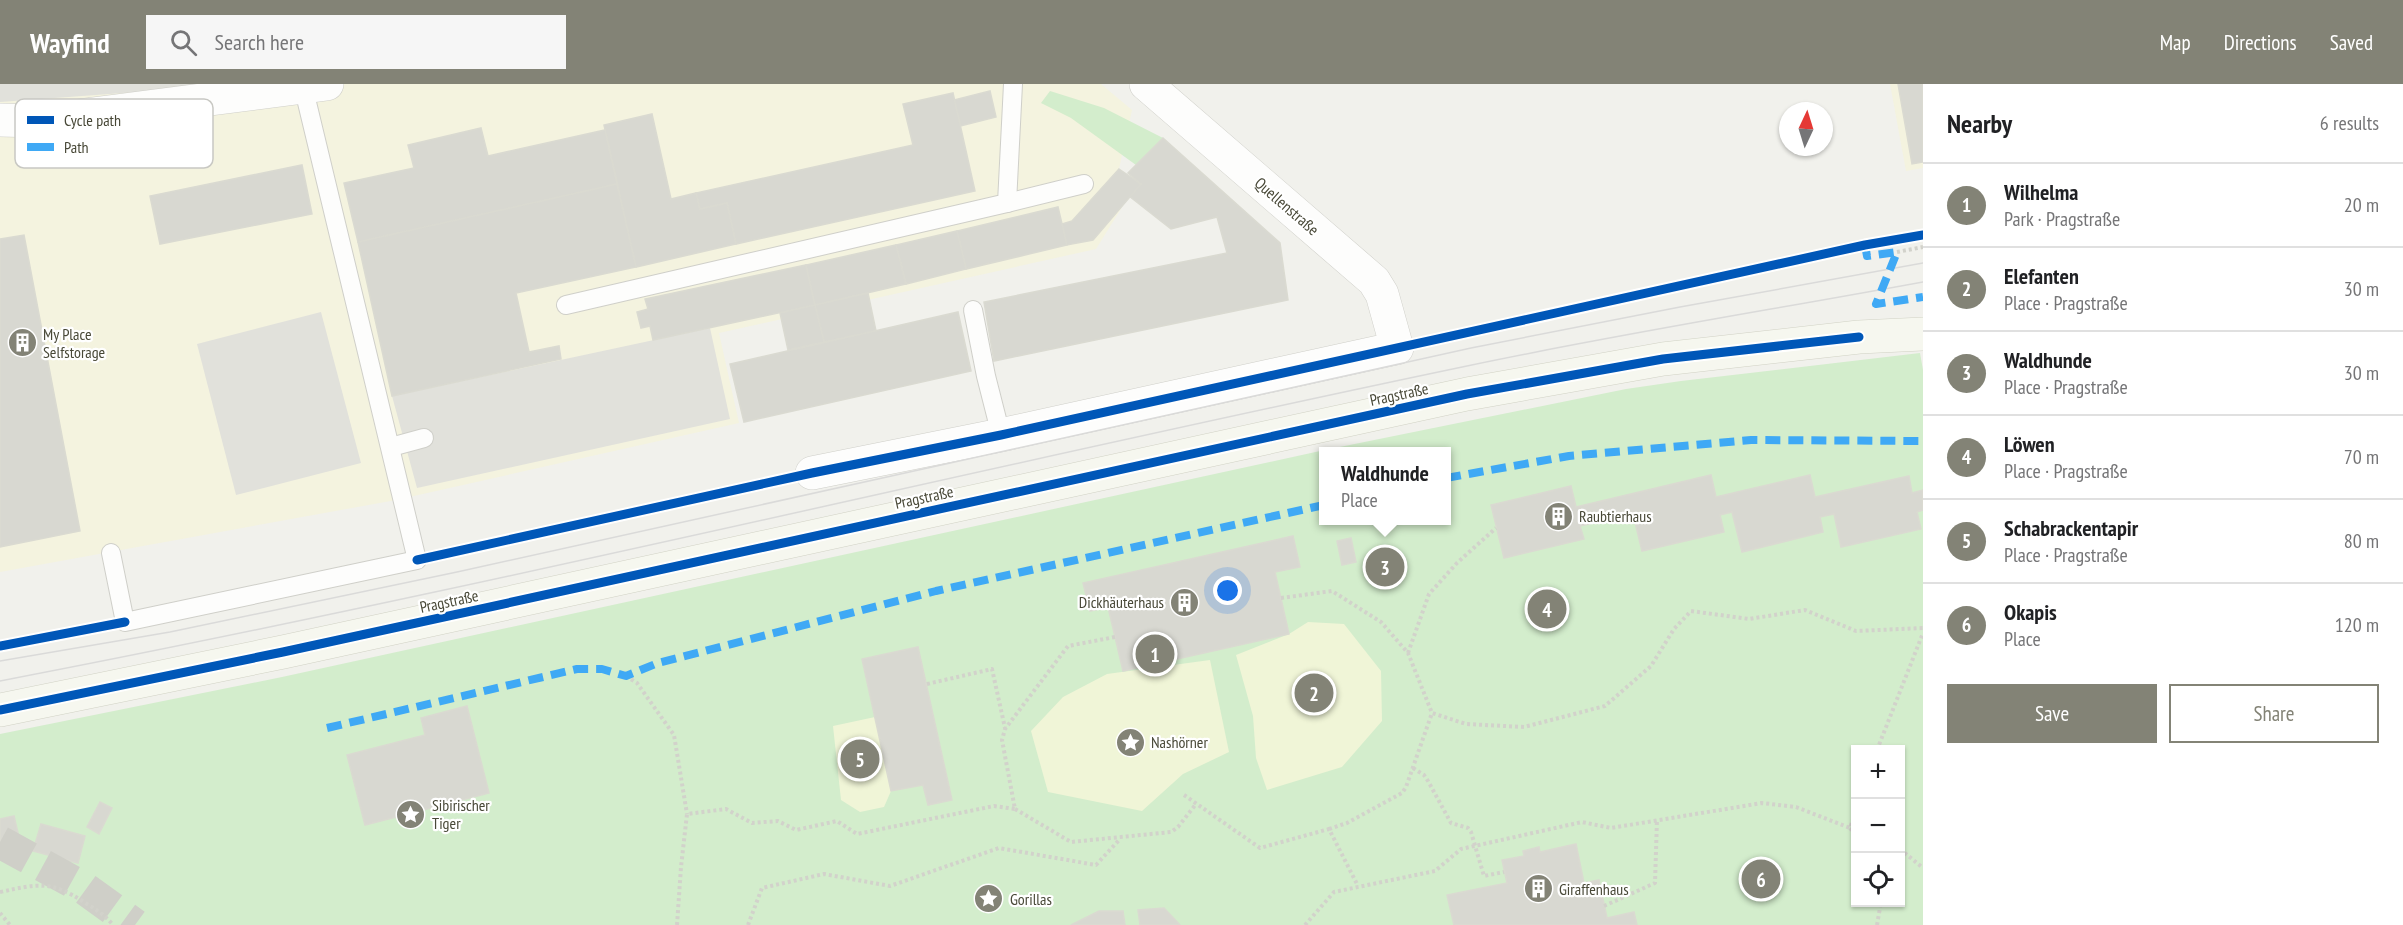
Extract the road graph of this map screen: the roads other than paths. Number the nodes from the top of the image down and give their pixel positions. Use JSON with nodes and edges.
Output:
{"nodes":[{"id":1,"x":1013,"y":84,"type":"edge"},
{"id":2,"x":1146,"y":84,"type":"edge"},
{"id":3,"x":315,"y":85,"type":"edge"},
{"id":4,"x":207,"y":99,"type":"edge"},
{"id":5,"x":0,"y":120,"type":"edge"},
{"id":6,"x":15,"y":120,"type":"edge"},
{"id":7,"x":1084,"y":184,"type":"dead end"},
{"id":8,"x":1007,"y":203,"type":"junction"},
{"id":9,"x":566,"y":305,"type":"dead end"},
{"id":10,"x":973,"y":310,"type":"dead end"},
{"id":11,"x":1923,"y":334,"type":"edge"},
{"id":12,"x":1001,"y":435,"type":"junction"},
{"id":13,"x":424,"y":438,"type":"dead end"},
{"id":14,"x":391,"y":447,"type":"junction"},
{"id":15,"x":812,"y":473,"type":"dead end"},
{"id":16,"x":111,"y":553,"type":"dead end"},
{"id":17,"x":0,"y":710,"type":"edge"}],
"edges":[{"from":1,"to":8,"type":"lane"},
{"from":2,"to":12,"type":"street","name":"Quellenstraße"},
{"from":3,"to":4,"type":"street"},
{"from":3,"to":14,"type":"lane"},
{"from":5,"to":6,"type":"street"},
{"from":7,"to":8,"type":"lane"},
{"from":8,"to":9,"type":"lane"},
{"from":10,"to":12,"type":"lane"},
{"from":11,"to":17,"type":"main road","name":"Pragstraße"},
{"from":12,"to":15,"type":"street"},
{"from":13,"to":14,"type":"lane"},
{"from":14,"to":16,"type":"lane"}]}
